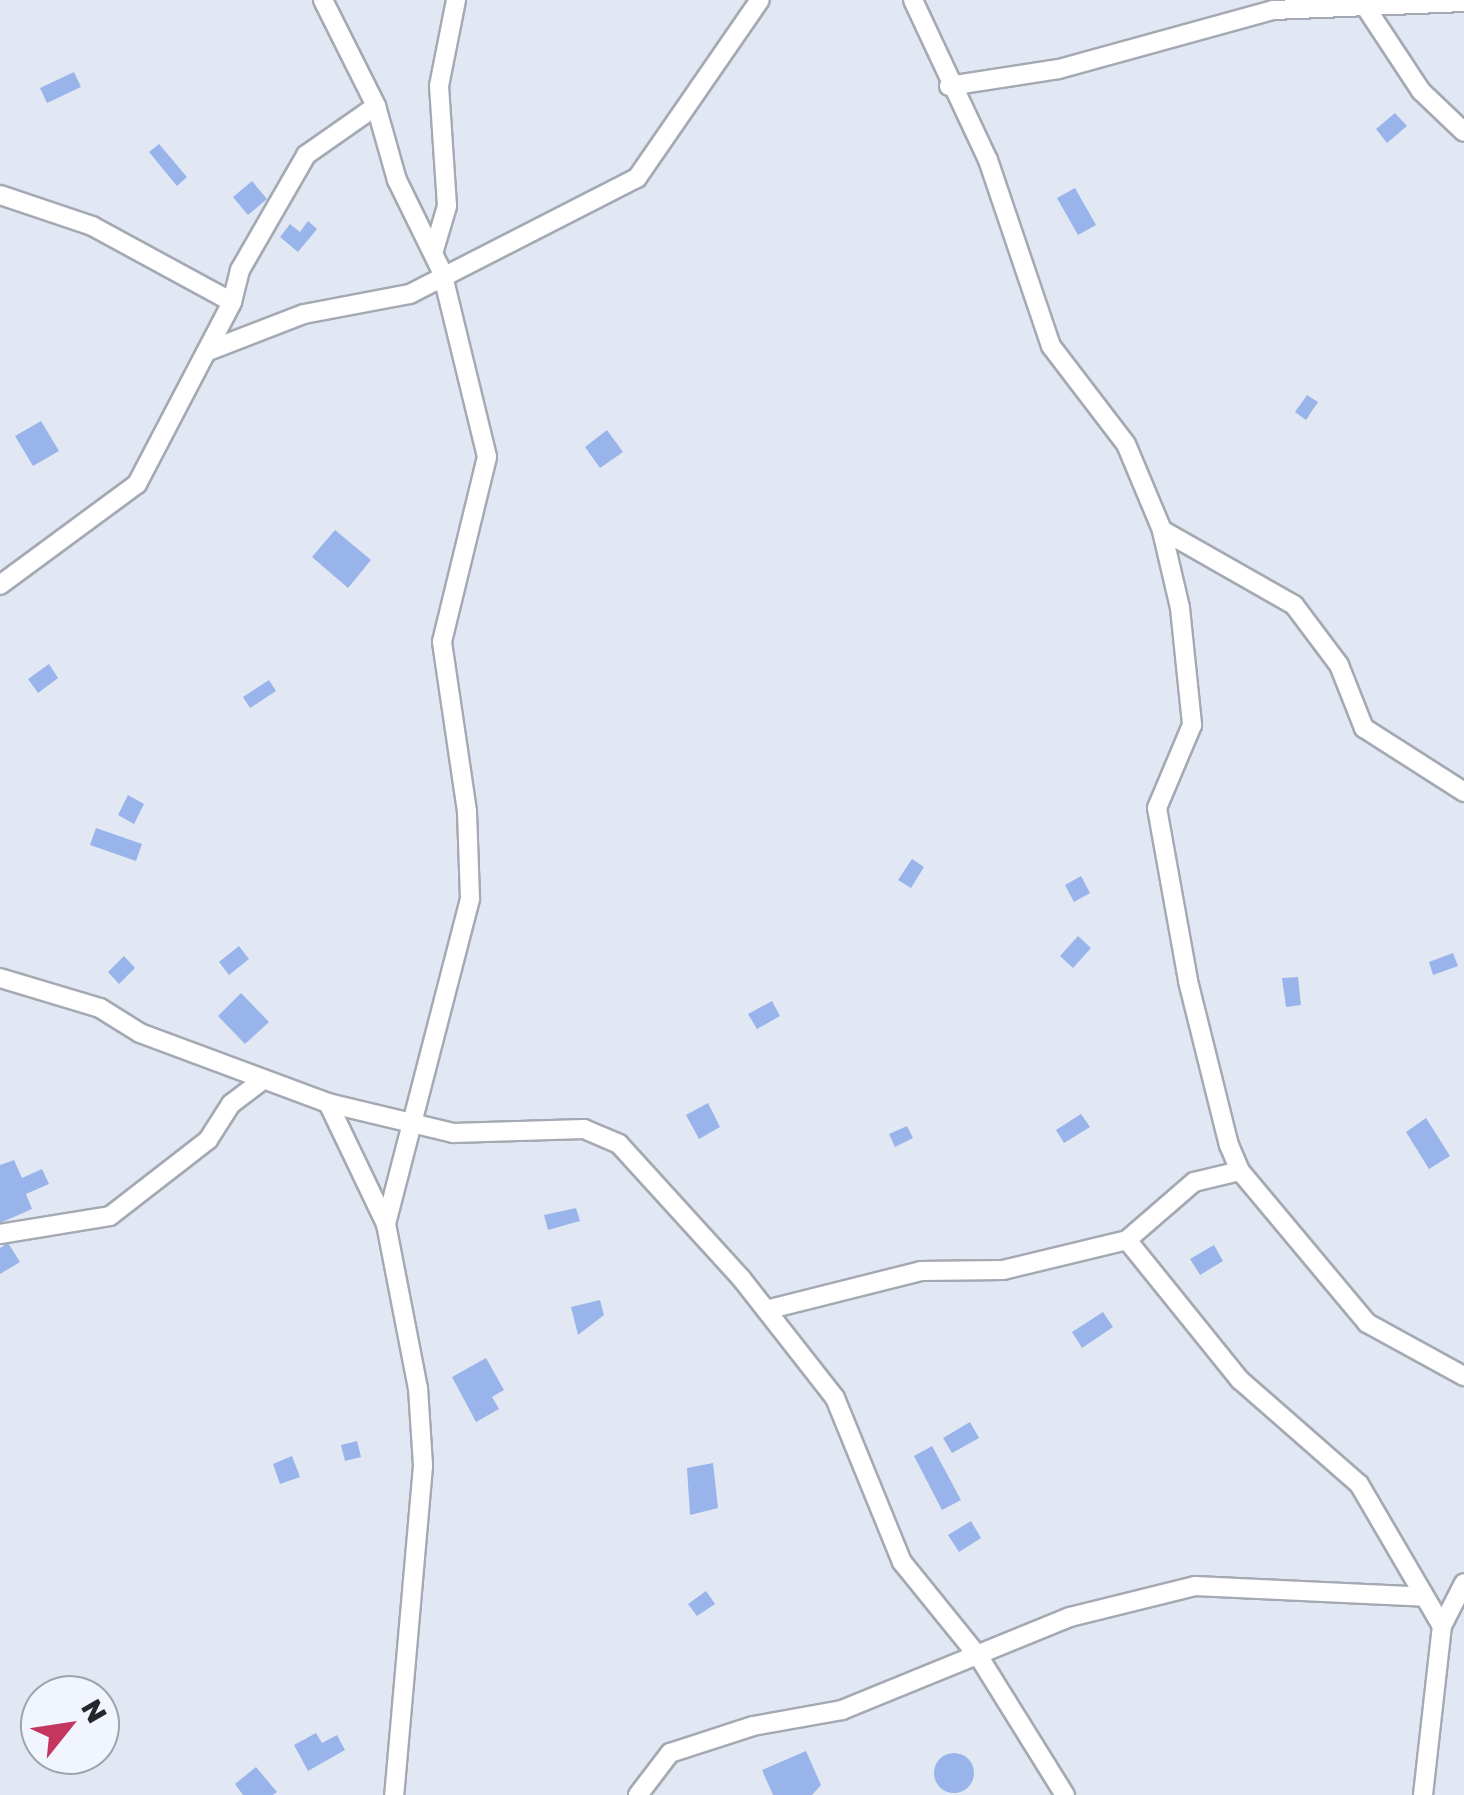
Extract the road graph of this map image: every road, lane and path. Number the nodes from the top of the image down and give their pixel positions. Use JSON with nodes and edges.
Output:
{"nodes":[{"id":1,"x":323,"y":0,"type":"edge"},
{"id":2,"x":456,"y":0,"type":"edge"},
{"id":3,"x":760,"y":0,"type":"edge"},
{"id":4,"x":913,"y":0,"type":"edge"},
{"id":5,"x":1464,"y":2,"type":"edge"},
{"id":6,"x":1363,"y":4,"type":"edge"},
{"id":7,"x":949,"y":86,"type":"junction"},
{"id":8,"x":376,"y":106,"type":"junction"},
{"id":9,"x":1464,"y":132,"type":"edge"},
{"id":10,"x":0,"y":195,"type":"edge"},
{"id":11,"x":434,"y":250,"type":"junction"},
{"id":12,"x":442,"y":272,"type":"junction"},
{"id":13,"x":232,"y":302,"type":"junction"},
{"id":14,"x":208,"y":351,"type":"junction"},
{"id":15,"x":1162,"y":530,"type":"junction"},
{"id":16,"x":0,"y":584,"type":"edge"},
{"id":17,"x":1464,"y":792,"type":"edge"},
{"id":18,"x":0,"y":978,"type":"edge"},
{"id":19,"x":262,"y":1081,"type":"junction"},
{"id":20,"x":328,"y":1103,"type":"junction"},
{"id":21,"x":412,"y":1119,"type":"junction"},
{"id":22,"x":1240,"y":1171,"type":"junction"},
{"id":23,"x":386,"y":1224,"type":"junction"},
{"id":24,"x":0,"y":1234,"type":"edge"},
{"id":25,"x":1127,"y":1240,"type":"junction"},
{"id":26,"x":766,"y":1310,"type":"junction"},
{"id":27,"x":1464,"y":1376,"type":"edge"},
{"id":28,"x":1464,"y":1583,"type":"edge"},
{"id":29,"x":1426,"y":1597,"type":"junction"},
{"id":30,"x":1442,"y":1626,"type":"junction"},
{"id":31,"x":979,"y":1657,"type":"junction"},
{"id":32,"x":394,"y":1795,"type":"edge"},
{"id":33,"x":638,"y":1795,"type":"edge"},
{"id":34,"x":1065,"y":1795,"type":"edge"},
{"id":35,"x":1423,"y":1795,"type":"edge"}],
"edges":[{"from":1,"to":8,"type":"street"},
{"from":2,"to":11,"type":"street"},
{"from":3,"to":12,"type":"street"},
{"from":4,"to":7,"type":"street"},
{"from":5,"to":6,"type":"street"},
{"from":6,"to":7,"type":"street"},
{"from":6,"to":9,"type":"street"},
{"from":7,"to":15,"type":"street"},
{"from":8,"to":11,"type":"street"},
{"from":8,"to":13,"type":"street"},
{"from":10,"to":13,"type":"street"},
{"from":11,"to":12,"type":"street"},
{"from":12,"to":14,"type":"street"},
{"from":12,"to":21,"type":"street"},
{"from":13,"to":14,"type":"street"},
{"from":14,"to":16,"type":"street"},
{"from":15,"to":17,"type":"street"},
{"from":15,"to":22,"type":"street"},
{"from":18,"to":19,"type":"street"},
{"from":19,"to":20,"type":"street"},
{"from":19,"to":24,"type":"street"},
{"from":20,"to":21,"type":"street"},
{"from":20,"to":23,"type":"street"},
{"from":21,"to":23,"type":"street"},
{"from":21,"to":26,"type":"street"},
{"from":22,"to":25,"type":"street"},
{"from":22,"to":27,"type":"street"},
{"from":23,"to":32,"type":"street"},
{"from":25,"to":26,"type":"street"},
{"from":25,"to":29,"type":"street"},
{"from":26,"to":31,"type":"street"},
{"from":28,"to":30,"type":"street"},
{"from":29,"to":30,"type":"street"},
{"from":29,"to":31,"type":"street"},
{"from":30,"to":35,"type":"street"},
{"from":31,"to":33,"type":"street"},
{"from":31,"to":34,"type":"street"}]}
